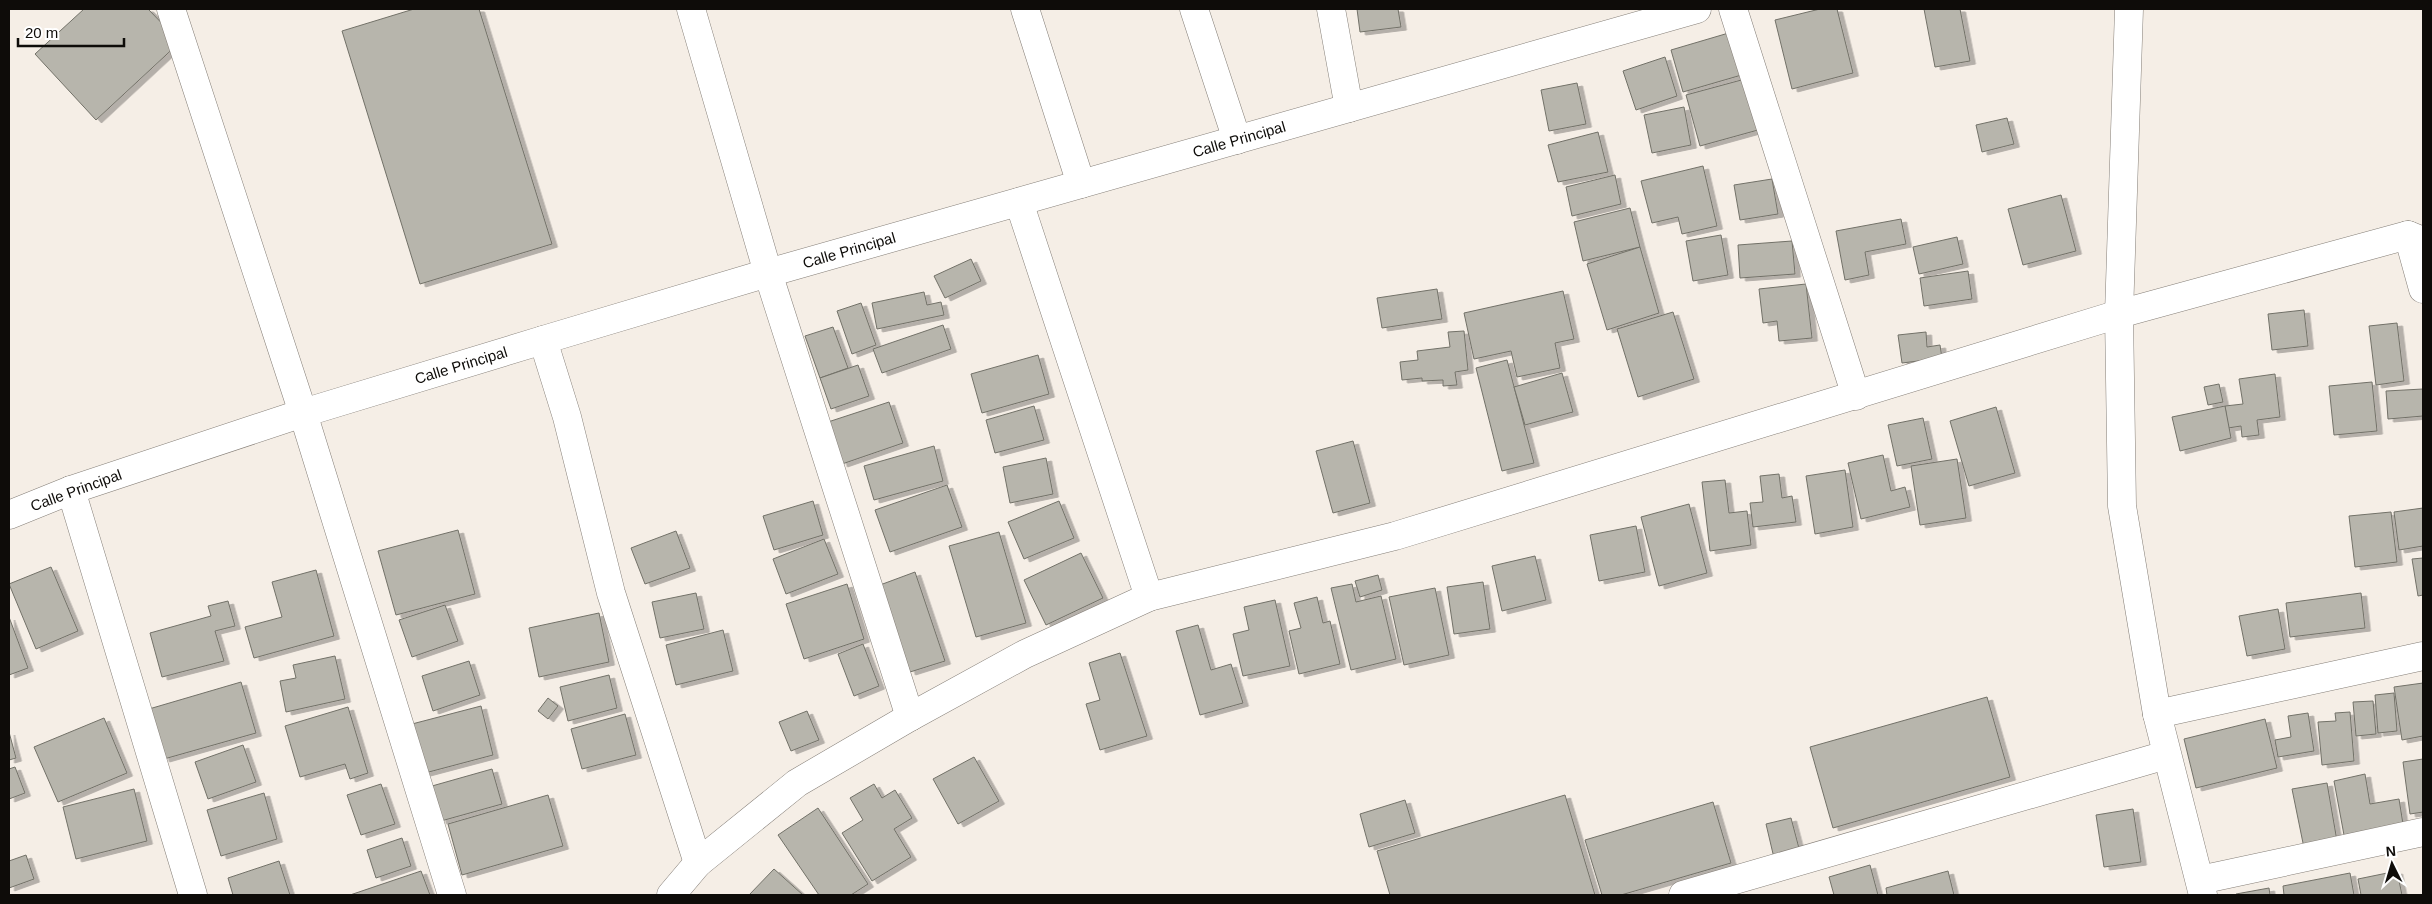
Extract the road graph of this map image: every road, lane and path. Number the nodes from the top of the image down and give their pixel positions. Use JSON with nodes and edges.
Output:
{"nodes":[{"id":1,"x":170,"y":9,"type":"edge"},
{"id":2,"x":691,"y":9,"type":"edge"},
{"id":3,"x":1025,"y":9,"type":"edge"},
{"id":4,"x":1194,"y":9,"type":"edge"},
{"id":5,"x":1331,"y":9,"type":"edge"},
{"id":6,"x":1697,"y":9,"type":"edge"},
{"id":7,"x":1733,"y":9,"type":"edge"},
{"id":8,"x":2129,"y":9,"type":"edge"},
{"id":9,"x":1349,"y":108,"type":"junction"},
{"id":10,"x":1237,"y":140,"type":"junction"},
{"id":11,"x":1081,"y":184,"type":"junction"},
{"id":12,"x":1019,"y":202,"type":"junction"},
{"id":13,"x":2416,"y":238,"type":"edge"},
{"id":14,"x":768,"y":273,"type":"junction"},
{"id":15,"x":2423,"y":289,"type":"edge"},
{"id":16,"x":2119,"y":314,"type":"junction"},
{"id":17,"x":544,"y":340,"type":"junction"},
{"id":18,"x":1856,"y":396,"type":"junction"},
{"id":19,"x":303,"y":413,"type":"junction"},
{"id":20,"x":71,"y":490,"type":"junction"},
{"id":21,"x":9,"y":515,"type":"edge"},
{"id":22,"x":1149,"y":597,"type":"junction"},
{"id":23,"x":2423,"y":656,"type":"edge"},
{"id":24,"x":2157,"y":714,"type":"junction"},
{"id":25,"x":910,"y":717,"type":"junction"},
{"id":26,"x":2166,"y":754,"type":"junction"},
{"id":27,"x":2423,"y":832,"type":"edge"},
{"id":28,"x":698,"y":863,"type":"junction"},
{"id":29,"x":2202,"y":888,"type":"edge"},
{"id":30,"x":193,"y":895,"type":"edge"},
{"id":31,"x":452,"y":895,"type":"edge"},
{"id":32,"x":671,"y":895,"type":"edge"},
{"id":33,"x":1684,"y":895,"type":"edge"}],
"edges":[{"from":1,"to":19,"type":"street"},
{"from":2,"to":14,"type":"street"},
{"from":3,"to":11,"type":"street"},
{"from":4,"to":10,"type":"street"},
{"from":5,"to":9,"type":"street"},
{"from":6,"to":9,"type":"street","name":"Calle Principal"},
{"from":7,"to":18,"type":"street"},
{"from":8,"to":16,"type":"street"},
{"from":9,"to":10,"type":"street","name":"Calle Principal"},
{"from":10,"to":11,"type":"street","name":"Calle Principal"},
{"from":11,"to":12,"type":"street","name":"Calle Principal"},
{"from":12,"to":14,"type":"street","name":"Calle Principal"},
{"from":12,"to":22,"type":"street"},
{"from":13,"to":15,"type":"street"},
{"from":13,"to":16,"type":"street"},
{"from":14,"to":17,"type":"street","name":"Calle Principal"},
{"from":14,"to":25,"type":"street"},
{"from":16,"to":18,"type":"street"},
{"from":16,"to":24,"type":"street"},
{"from":17,"to":19,"type":"street","name":"Calle Principal"},
{"from":17,"to":28,"type":"street"},
{"from":18,"to":22,"type":"street"},
{"from":19,"to":20,"type":"street","name":"Calle Principal"},
{"from":19,"to":31,"type":"street"},
{"from":20,"to":21,"type":"street","name":"Calle Principal"},
{"from":20,"to":30,"type":"street"},
{"from":22,"to":25,"type":"street"},
{"from":23,"to":24,"type":"street"},
{"from":24,"to":26,"type":"street"},
{"from":25,"to":28,"type":"street"},
{"from":26,"to":29,"type":"street"},
{"from":26,"to":33,"type":"street"},
{"from":27,"to":29,"type":"street"},
{"from":28,"to":32,"type":"street"}]}
